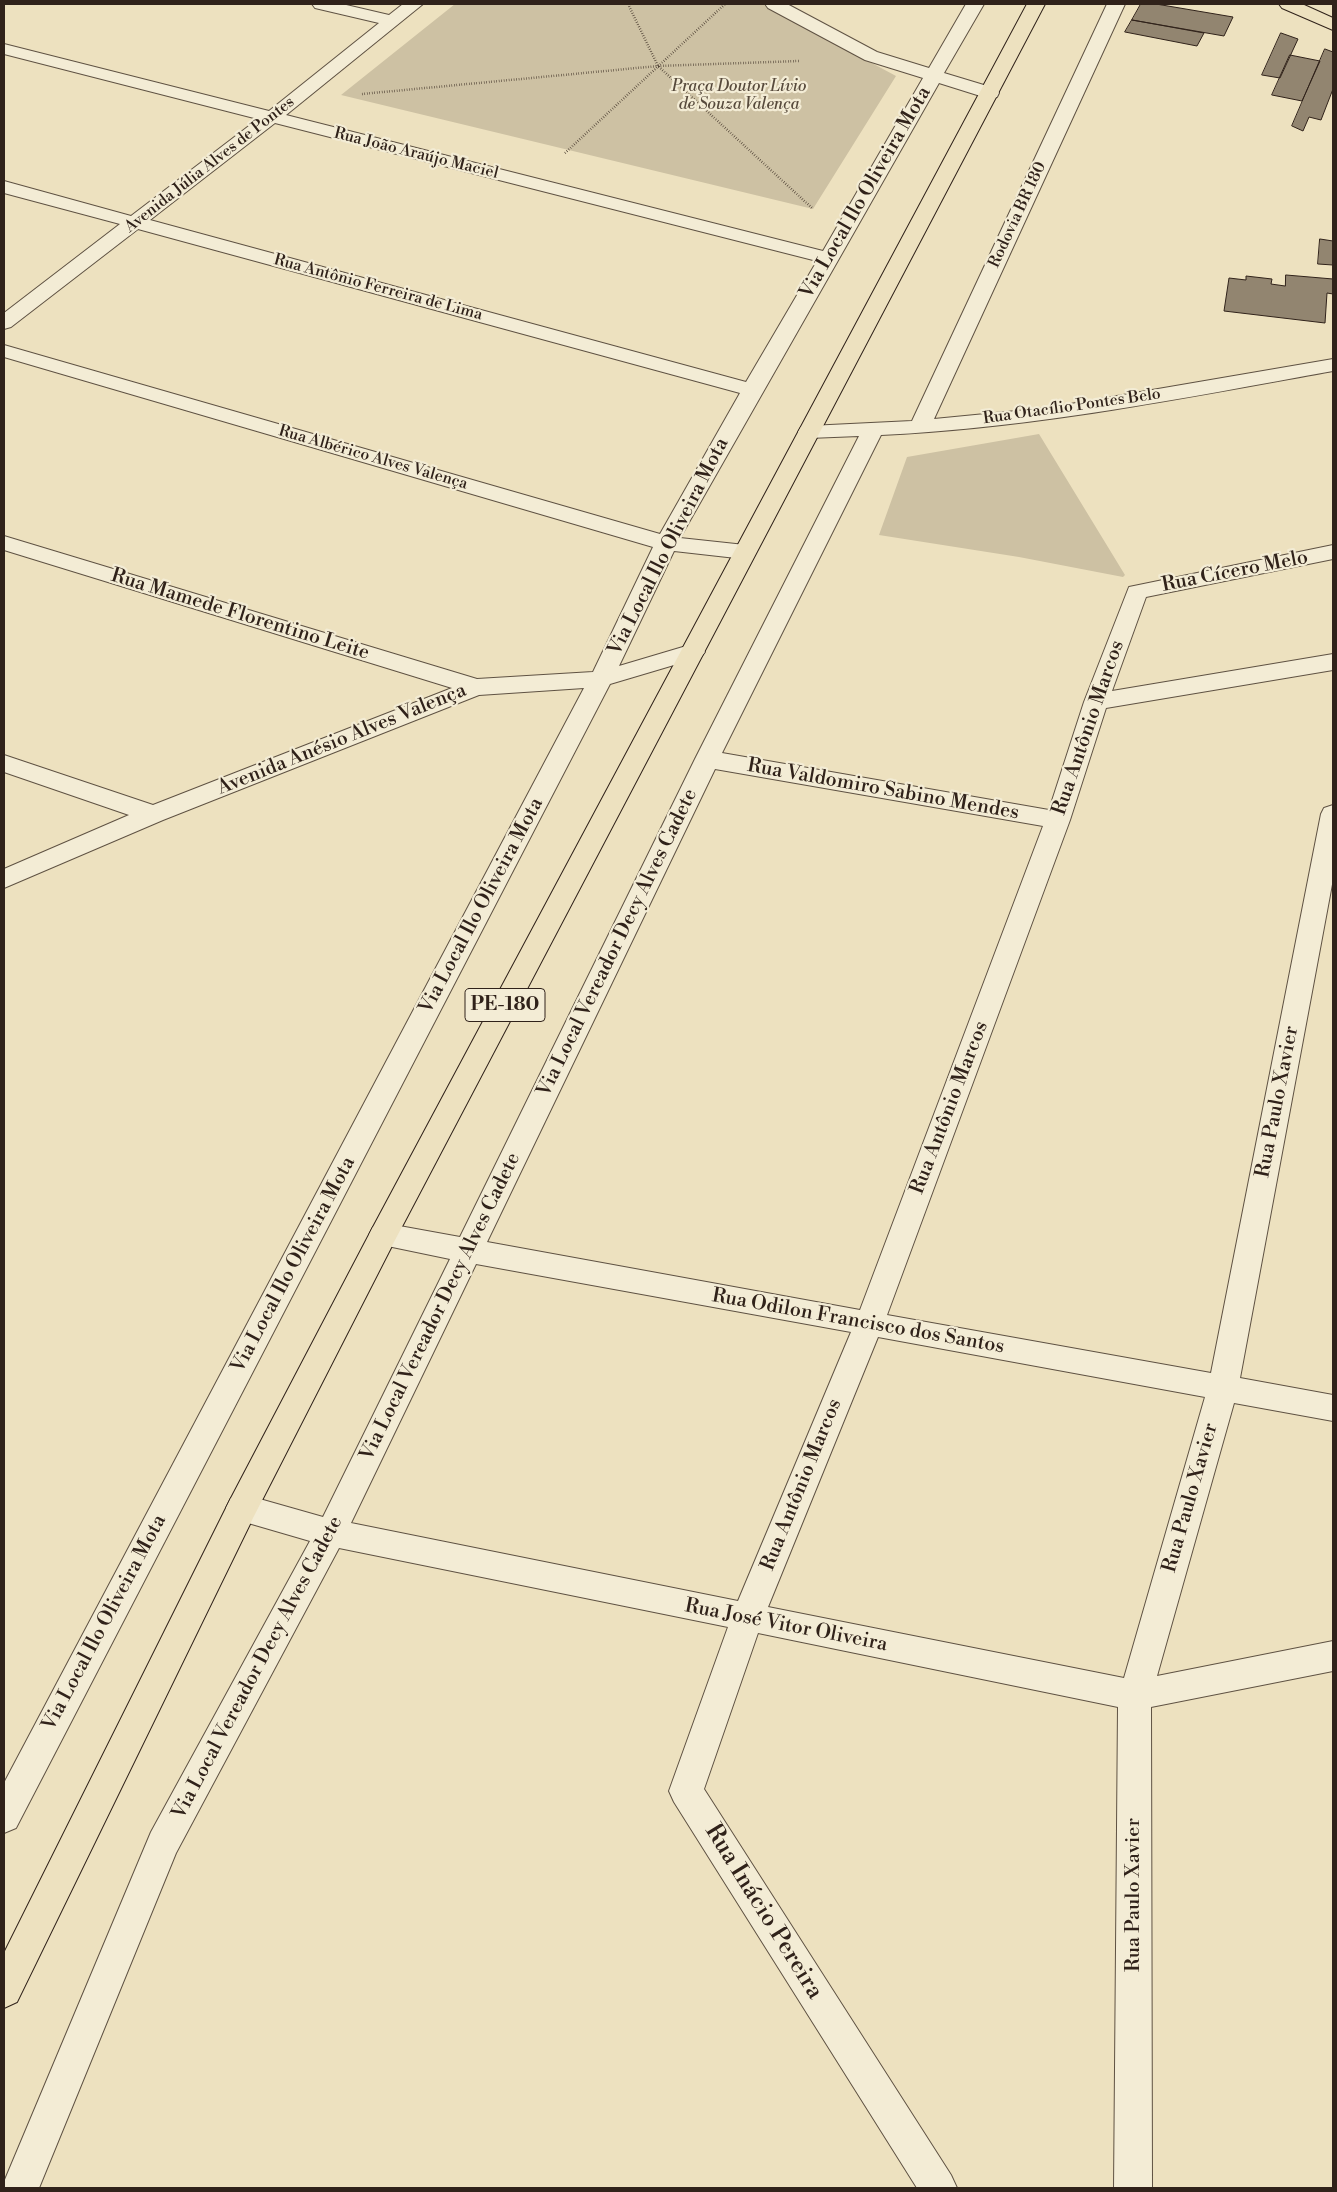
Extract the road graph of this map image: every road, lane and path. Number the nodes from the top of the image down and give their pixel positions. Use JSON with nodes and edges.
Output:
{"nodes":[{"id":1,"x":321,"y":4,"type":"edge"},
{"id":2,"x":414,"y":4,"type":"edge"},
{"id":3,"x":628,"y":4,"type":"edge"},
{"id":4,"x":725,"y":4,"type":"edge"},
{"id":5,"x":774,"y":4,"type":"edge"},
{"id":6,"x":975,"y":4,"type":"edge"},
{"id":7,"x":1116,"y":4,"type":"edge"},
{"id":8,"x":1044,"y":5,"type":"edge"},
{"id":9,"x":1290,"y":5,"type":"edge"},
{"id":10,"x":391,"y":21,"type":"junction"},
{"id":11,"x":1333,"y":25,"type":"edge"},
{"id":12,"x":4,"y":50,"type":"edge"},
{"id":13,"x":871,"y":56,"type":"junction"},
{"id":14,"x":658,"y":66,"type":"junction"},
{"id":15,"x":935,"y":75,"type":"junction"},
{"id":16,"x":990,"y":93,"type":"junction"},
{"id":17,"x":361,"y":94,"type":"dead end"},
{"id":18,"x":272,"y":117,"type":"junction"},
{"id":19,"x":538,"y":184,"type":"junction"},
{"id":20,"x":4,"y":187,"type":"edge"},
{"id":21,"x":136,"y":222,"type":"junction"},
{"id":22,"x":828,"y":258,"type":"junction"},
{"id":23,"x":4,"y":324,"type":"edge"},
{"id":24,"x":4,"y":351,"type":"edge"},
{"id":25,"x":1333,"y":365,"type":"edge"},
{"id":26,"x":752,"y":390,"type":"junction"},
{"id":27,"x":920,"y":427,"type":"junction"},
{"id":28,"x":873,"y":430,"type":"junction"},
{"id":29,"x":809,"y":432,"type":"junction"},
{"id":30,"x":4,"y":543,"type":"edge"},
{"id":31,"x":666,"y":543,"type":"junction"},
{"id":32,"x":745,"y":552,"type":"junction"},
{"id":33,"x":1333,"y":552,"type":"edge"},
{"id":34,"x":1137,"y":592,"type":"joint"},
{"id":35,"x":693,"y":652,"type":"junction"},
{"id":36,"x":1333,"y":662,"type":"edge"},
{"id":37,"x":601,"y":679,"type":"junction"},
{"id":38,"x":476,"y":687,"type":"junction"},
{"id":39,"x":1096,"y":702,"type":"junction"},
{"id":40,"x":707,"y":759,"type":"junction"},
{"id":41,"x":4,"y":763,"type":"edge"},
{"id":42,"x":154,"y":814,"type":"junction"},
{"id":43,"x":1333,"y":814,"type":"edge"},
{"id":44,"x":1058,"y":820,"type":"junction"},
{"id":45,"x":4,"y":878,"type":"edge"},
{"id":46,"x":383,"y":1235,"type":"junction"},
{"id":47,"x":468,"y":1251,"type":"junction"},
{"id":48,"x":869,"y":1324,"type":"junction"},
{"id":49,"x":1223,"y":1388,"type":"junction"},
{"id":50,"x":1333,"y":1408,"type":"edge"},
{"id":51,"x":242,"y":1508,"type":"junction"},
{"id":52,"x":331,"y":1533,"type":"junction"},
{"id":53,"x":747,"y":1618,"type":"junction"},
{"id":54,"x":1333,"y":1656,"type":"edge"},
{"id":55,"x":1134,"y":1695,"type":"junction"},
{"id":56,"x":4,"y":1817,"type":"edge"},
{"id":57,"x":4,"y":1990,"type":"edge"},
{"id":58,"x":20,"y":2188,"type":"edge"},
{"id":59,"x":938,"y":2188,"type":"edge"},
{"id":60,"x":1132,"y":2188,"type":"edge"}],
"edges":[{"from":1,"to":10,"type":"street"},
{"from":2,"to":10,"type":"street","name":"Avenida Júlia Alves de Pontes"},
{"from":3,"to":14,"type":"path"},
{"from":4,"to":14,"type":"path"},
{"from":5,"to":13,"type":"street"},
{"from":6,"to":15,"type":"street","name":"Via Local Ilo Oliveira Mota"},
{"from":7,"to":27,"type":"street","name":"Rodovia BR 180"},
{"from":8,"to":16,"type":"main road","number":"PE-180"},
{"from":9,"to":11,"type":"main road"},
{"from":10,"to":18,"type":"street","name":"Avenida Júlia Alves de Pontes"},
{"from":12,"to":18,"type":"street","name":"Rua João Araújo Maciel"},
{"from":13,"to":14,"type":"path"},
{"from":13,"to":15,"type":"street"},
{"from":14,"to":17,"type":"path"},
{"from":14,"to":19,"type":"path"},
{"from":14,"to":22,"type":"path"},
{"from":15,"to":16,"type":"street"},
{"from":15,"to":22,"type":"street","name":"Via Local Ilo Oliveira Mota"},
{"from":16,"to":29,"type":"main road","number":"PE-180"},
{"from":18,"to":19,"type":"street","name":"Rua João Araújo Maciel"},
{"from":18,"to":21,"type":"street","name":"Avenida Júlia Alves de Pontes"},
{"from":19,"to":22,"type":"street","name":"Rua João Araújo Maciel"},
{"from":20,"to":21,"type":"street","name":"Rua Antônio Ferreira de Lima"},
{"from":21,"to":23,"type":"street","name":"Avenida Júlia Alves de Pontes"},
{"from":21,"to":26,"type":"street","name":"Rua Antônio Ferreira de Lima"},
{"from":22,"to":26,"type":"street","name":"Via Local Ilo Oliveira Mota"},
{"from":24,"to":31,"type":"street","name":"Rua Albérico Alves Valença"},
{"from":25,"to":27,"type":"street","name":"Rua Otacílio Pontes Belo"},
{"from":26,"to":31,"type":"street","name":"Via Local Ilo Oliveira Mota"},
{"from":27,"to":28,"type":"street","name":"Rua Otacílio Pontes Belo"},
{"from":28,"to":29,"type":"street","name":"Rua Otacílio Pontes Belo"},
{"from":28,"to":40,"type":"street","name":"Via Local Vereador Decy Alves Cadete"},
{"from":29,"to":32,"type":"main road","number":"PE-180"},
{"from":30,"to":38,"type":"street","name":"Rua Mamede Florentino Leite"},
{"from":31,"to":32,"type":"street","name":"Rua Albérico Alves Valença"},
{"from":31,"to":37,"type":"street","name":"Via Local Ilo Oliveira Mota"},
{"from":32,"to":35,"type":"main road","number":"PE-180"},
{"from":33,"to":34,"type":"street","name":"Rua Cícero Melo"},
{"from":34,"to":39,"type":"street","name":"Rua Antônio Marcos"},
{"from":35,"to":37,"type":"street","name":"Avenida Anésio Alves Valença"},
{"from":35,"to":46,"type":"main road","number":"PE-180"},
{"from":36,"to":39,"type":"street"},
{"from":37,"to":38,"type":"street","name":"Avenida Anésio Alves Valença"},
{"from":37,"to":56,"type":"street","name":"Via Local Ilo Oliveira Mota"},
{"from":38,"to":42,"type":"street","name":"Avenida Anésio Alves Valença"},
{"from":39,"to":44,"type":"street","name":"Rua Antônio Marcos"},
{"from":40,"to":44,"type":"street","name":"Rua Valdomiro Sabino Mendes"},
{"from":40,"to":47,"type":"street","name":"Via Local Vereador Decy Alves Cadete"},
{"from":41,"to":42,"type":"street"},
{"from":42,"to":45,"type":"street","name":"Avenida Anésio Alves Valença"},
{"from":43,"to":49,"type":"street","name":"Rua Paulo Xavier"},
{"from":44,"to":48,"type":"street","name":"Rua Antônio Marcos"},
{"from":46,"to":47,"type":"street","name":"Rua Odilon Francisco dos Santos"},
{"from":46,"to":51,"type":"main road","number":"PE-180"},
{"from":47,"to":48,"type":"street","name":"Rua Odilon Francisco dos Santos"},
{"from":47,"to":52,"type":"street","name":"Via Local Vereador Decy Alves Cadete"},
{"from":48,"to":49,"type":"street","name":"Rua Odilon Francisco dos Santos"},
{"from":48,"to":53,"type":"street","name":"Rua Antônio Marcos"},
{"from":49,"to":50,"type":"street","name":"Rua Odilon Francisco dos Santos"},
{"from":49,"to":55,"type":"street","name":"Rua Paulo Xavier"},
{"from":51,"to":52,"type":"street","name":"Rua José Vitor Oliveira"},
{"from":51,"to":57,"type":"main road","number":"PE-180"},
{"from":52,"to":53,"type":"street","name":"Rua José Vitor Oliveira"},
{"from":52,"to":58,"type":"street","name":"Via Local Vereador Decy Alves Cadete"},
{"from":53,"to":55,"type":"street","name":"Rua José Vitor Oliveira"},
{"from":53,"to":59,"type":"street","name":"Rua Inácio Pereira"},
{"from":54,"to":55,"type":"street","name":"Rua José Vitor Oliveira"},
{"from":55,"to":60,"type":"street","name":"Rua Paulo Xavier"}]}
